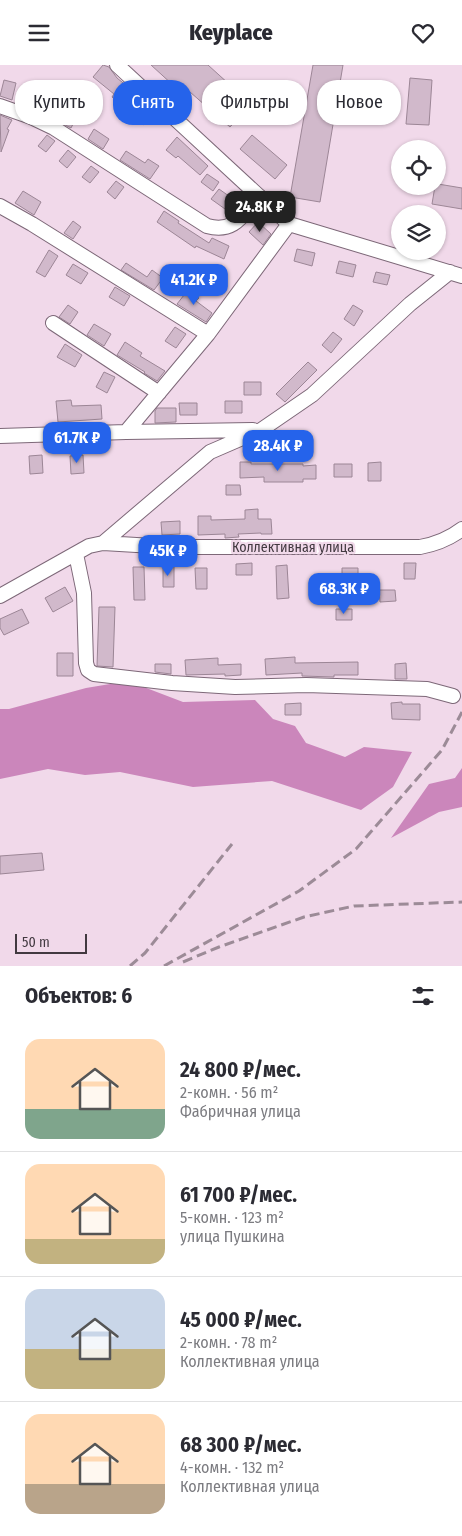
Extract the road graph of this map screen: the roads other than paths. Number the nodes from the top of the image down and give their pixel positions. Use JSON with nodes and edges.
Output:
{"nodes":[{"id":1,"x":117,"y":65,"type":"edge"},
{"id":2,"x":0,"y":106,"type":"edge"},
{"id":3,"x":259,"y":196,"type":"junction"},
{"id":4,"x":0,"y":206,"type":"edge"},
{"id":5,"x":289,"y":224,"type":"junction"},
{"id":6,"x":456,"y":274,"type":"edge"},
{"id":7,"x":53,"y":323,"type":"dead end"},
{"id":8,"x":208,"y":335,"type":"junction"},
{"id":9,"x":158,"y":393,"type":"junction"},
{"id":10,"x":261,"y":430,"type":"junction"},
{"id":11,"x":126,"y":432,"type":"junction"},
{"id":12,"x":0,"y":436,"type":"edge"},
{"id":13,"x":462,"y":529,"type":"edge"},
{"id":14,"x":102,"y":543,"type":"junction"},
{"id":15,"x":76,"y":553,"type":"junction"},
{"id":16,"x":0,"y":596,"type":"edge"},
{"id":17,"x":453,"y":696,"type":"dead end"}],
"edges":[{"from":1,"to":3,"type":"street"},
{"from":2,"to":3,"type":"street"},
{"from":3,"to":5,"type":"street"},
{"from":4,"to":8,"type":"street"},
{"from":5,"to":6,"type":"street"},
{"from":5,"to":8,"type":"street"},
{"from":6,"to":10,"type":"street"},
{"from":7,"to":9,"type":"street"},
{"from":8,"to":9,"type":"street"},
{"from":9,"to":11,"type":"street"},
{"from":10,"to":11,"type":"street"},
{"from":10,"to":14,"type":"street"},
{"from":11,"to":12,"type":"street"},
{"from":13,"to":14,"type":"street","name":"Коллективная улица"},
{"from":14,"to":15,"type":"street","name":"Коллективная улица"},
{"from":15,"to":16,"type":"street","name":"Коллективная улица"},
{"from":15,"to":17,"type":"street"}]}
